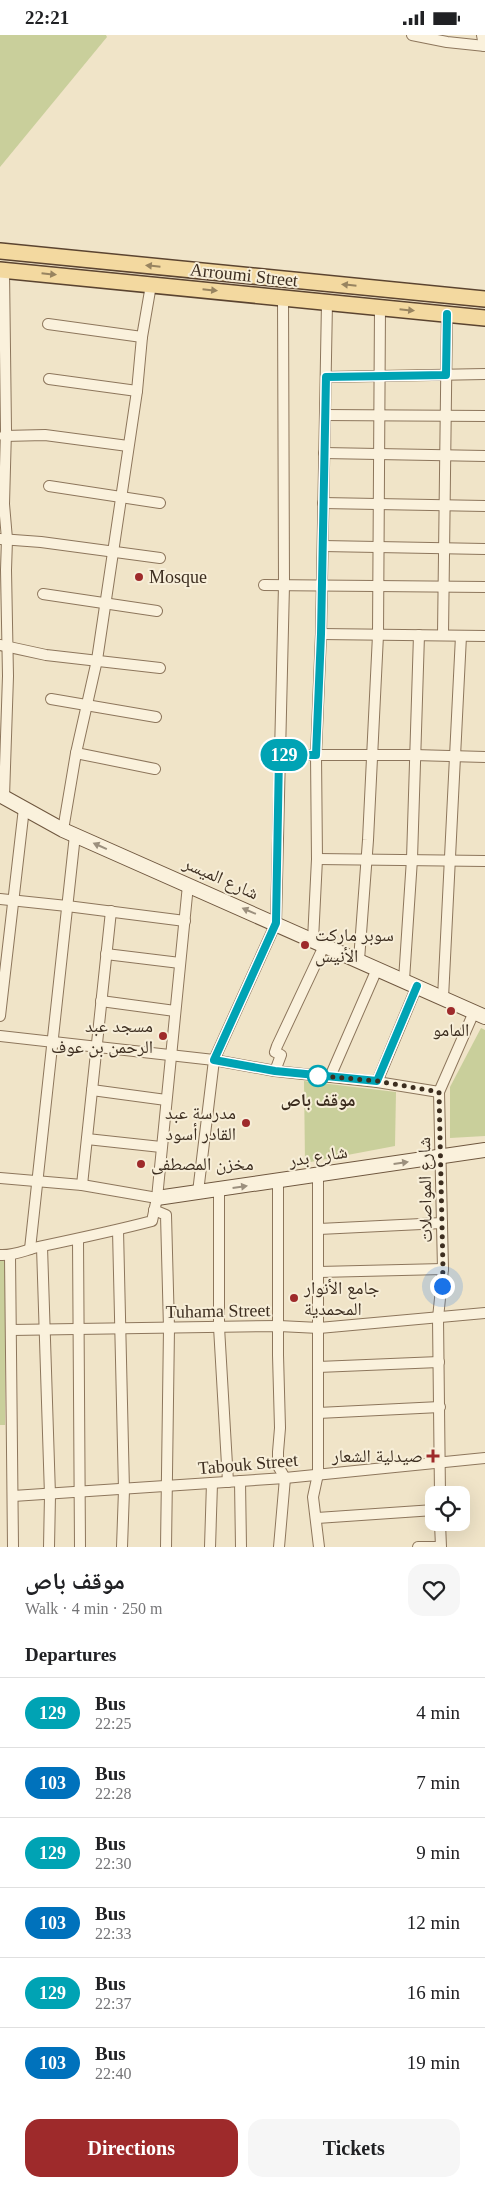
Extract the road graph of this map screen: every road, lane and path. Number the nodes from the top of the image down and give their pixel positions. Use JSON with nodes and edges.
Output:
{"nodes":[{"id":1,"x":412,"y":35,"type":"edge"},
{"id":2,"x":482,"y":35,"type":"edge"},
{"id":3,"x":437,"y":37,"type":"edge"},
{"id":4,"x":485,"y":46,"type":"edge"},
{"id":5,"x":0,"y":251,"type":"edge"},
{"id":6,"x":2,"y":270,"type":"edge"},
{"id":7,"x":151,"y":285,"type":"junction"},
{"id":8,"x":283,"y":297,"type":"junction"},
{"id":9,"x":485,"y":299,"type":"edge"},
{"id":10,"x":327,"y":302,"type":"junction"},
{"id":11,"x":380,"y":307,"type":"junction"},
{"id":12,"x":447,"y":314,"type":"junction"},
{"id":13,"x":485,"y":318,"type":"edge"},
{"id":14,"x":2,"y":324,"type":"edge"},
{"id":15,"x":48,"y":324,"type":"dead end"},
{"id":16,"x":142,"y":337,"type":"junction"},
{"id":17,"x":2,"y":355,"type":"edge"},
{"id":18,"x":485,"y":374,"type":"edge"},
{"id":19,"x":446,"y":375,"type":"junction"},
{"id":20,"x":380,"y":376,"type":"junction"},
{"id":21,"x":326,"y":377,"type":"junction"},
{"id":22,"x":49,"y":379,"type":"dead end"},
{"id":23,"x":137,"y":391,"type":"junction"},
{"id":24,"x":2,"y":399,"type":"edge"},
{"id":25,"x":325,"y":415,"type":"junction"},
{"id":26,"x":380,"y":416,"type":"junction"},
{"id":27,"x":446,"y":416,"type":"junction"},
{"id":28,"x":485,"y":416,"type":"edge"},
{"id":29,"x":3,"y":432,"type":"edge"},
{"id":30,"x":128,"y":446,"type":"junction"},
{"id":31,"x":324,"y":453,"type":"junction"},
{"id":32,"x":379,"y":454,"type":"junction"},
{"id":33,"x":445,"y":455,"type":"junction"},
{"id":34,"x":485,"y":456,"type":"edge"},
{"id":35,"x":49,"y":486,"type":"dead end"},
{"id":36,"x":121,"y":496,"type":"junction"},
{"id":37,"x":160,"y":503,"type":"dead end"},
{"id":38,"x":323,"y":503,"type":"junction"},
{"id":39,"x":2,"y":504,"type":"edge"},
{"id":40,"x":379,"y":504,"type":"junction"},
{"id":41,"x":444,"y":506,"type":"junction"},
{"id":42,"x":485,"y":506,"type":"edge"},
{"id":43,"x":4,"y":539,"type":"edge"},
{"id":44,"x":323,"y":546,"type":"junction"},
{"id":45,"x":379,"y":547,"type":"junction"},
{"id":46,"x":444,"y":547,"type":"junction"},
{"id":47,"x":485,"y":549,"type":"edge"},
{"id":48,"x":112,"y":551,"type":"junction"},
{"id":49,"x":160,"y":558,"type":"dead end"},
{"id":50,"x":264,"y":585,"type":"dead end"},
{"id":51,"x":284,"y":585,"type":"junction"},
{"id":52,"x":322,"y":585,"type":"junction"},
{"id":53,"x":379,"y":586,"type":"junction"},
{"id":54,"x":444,"y":586,"type":"junction"},
{"id":55,"x":485,"y":587,"type":"edge"},
{"id":56,"x":43,"y":594,"type":"dead end"},
{"id":57,"x":104,"y":604,"type":"junction"},
{"id":58,"x":3,"y":607,"type":"edge"},
{"id":59,"x":158,"y":611,"type":"dead end"},
{"id":60,"x":321,"y":634,"type":"junction"},
{"id":61,"x":378,"y":635,"type":"junction"},
{"id":62,"x":419,"y":635,"type":"junction"},
{"id":63,"x":443,"y":635,"type":"junction"},
{"id":64,"x":461,"y":635,"type":"junction"},
{"id":65,"x":485,"y":636,"type":"edge"},
{"id":66,"x":4,"y":645,"type":"edge"},
{"id":67,"x":97,"y":660,"type":"junction"},
{"id":68,"x":160,"y":668,"type":"dead end"},
{"id":69,"x":51,"y":699,"type":"dead end"},
{"id":70,"x":87,"y":706,"type":"junction"},
{"id":71,"x":3,"y":714,"type":"edge"},
{"id":72,"x":156,"y":717,"type":"dead end"},
{"id":73,"x":76,"y":753,"type":"junction"},
{"id":74,"x":279,"y":755,"type":"junction"},
{"id":75,"x":316,"y":755,"type":"junction"},
{"id":76,"x":414,"y":755,"type":"junction"},
{"id":77,"x":371,"y":756,"type":"junction"},
{"id":78,"x":455,"y":756,"type":"junction"},
{"id":79,"x":485,"y":757,"type":"edge"},
{"id":80,"x":155,"y":769,"type":"dead end"},
{"id":81,"x":2,"y":796,"type":"edge"},
{"id":82,"x":24,"y":808,"type":"junction"},
{"id":83,"x":69,"y":832,"type":"junction"},
{"id":84,"x":317,"y":859,"type":"junction"},
{"id":85,"x":412,"y":859,"type":"junction"},
{"id":86,"x":450,"y":859,"type":"junction"},
{"id":87,"x":366,"y":860,"type":"junction"},
{"id":88,"x":485,"y":861,"type":"edge"},
{"id":89,"x":188,"y":885,"type":"junction"},
{"id":90,"x":0,"y":899,"type":"edge"},
{"id":91,"x":13,"y":901,"type":"junction"},
{"id":92,"x":67,"y":906,"type":"junction"},
{"id":93,"x":111,"y":911,"type":"junction"},
{"id":94,"x":185,"y":921,"type":"junction"},
{"id":95,"x":276,"y":923,"type":"junction"},
{"id":96,"x":319,"y":943,"type":"junction"},
{"id":97,"x":106,"y":954,"type":"junction"},
{"id":98,"x":359,"y":960,"type":"junction"},
{"id":99,"x":180,"y":963,"type":"junction"},
{"id":100,"x":377,"y":969,"type":"junction"},
{"id":101,"x":404,"y":980,"type":"junction"},
{"id":102,"x":417,"y":986,"type":"junction"},
{"id":103,"x":443,"y":998,"type":"junction"},
{"id":104,"x":101,"y":1001,"type":"junction"},
{"id":105,"x":175,"y":1011,"type":"junction"},
{"id":106,"x":479,"y":1014,"type":"edge"},
{"id":107,"x":0,"y":1017,"type":"edge"},
{"id":108,"x":0,"y":1036,"type":"edge"},
{"id":109,"x":52,"y":1042,"type":"junction"},
{"id":110,"x":96,"y":1047,"type":"junction"},
{"id":111,"x":171,"y":1055,"type":"junction"},
{"id":112,"x":214,"y":1060,"type":"junction"},
{"id":113,"x":275,"y":1071,"type":"junction"},
{"id":114,"x":330,"y":1077,"type":"junction"},
{"id":115,"x":377,"y":1081,"type":"junction"},
{"id":116,"x":92,"y":1091,"type":"junction"},
{"id":117,"x":439,"y":1092,"type":"junction"},
{"id":118,"x":166,"y":1100,"type":"junction"},
{"id":119,"x":87,"y":1139,"type":"junction"},
{"id":120,"x":162,"y":1147,"type":"junction"},
{"id":121,"x":485,"y":1150,"type":"edge"},
{"id":122,"x":441,"y":1157,"type":"junction"},
{"id":123,"x":318,"y":1175,"type":"junction"},
{"id":124,"x":0,"y":1178,"type":"edge"},
{"id":125,"x":278,"y":1181,"type":"junction"},
{"id":126,"x":38,"y":1182,"type":"junction"},
{"id":127,"x":82,"y":1185,"type":"junction"},
{"id":128,"x":218,"y":1189,"type":"junction"},
{"id":129,"x":198,"y":1192,"type":"junction"},
{"id":130,"x":155,"y":1204,"type":"junction"},
{"id":131,"x":442,"y":1223,"type":"junction"},
{"id":132,"x":318,"y":1229,"type":"junction"},
{"id":133,"x":118,"y":1230,"type":"junction"},
{"id":134,"x":78,"y":1239,"type":"junction"},
{"id":135,"x":42,"y":1247,"type":"junction"},
{"id":136,"x":30,"y":1249,"type":"junction"},
{"id":137,"x":5,"y":1255,"type":"edge"},
{"id":138,"x":443,"y":1269,"type":"junction"},
{"id":139,"x":319,"y":1271,"type":"junction"},
{"id":140,"x":485,"y":1313,"type":"edge"},
{"id":141,"x":438,"y":1318,"type":"junction"},
{"id":142,"x":279,"y":1326,"type":"junction"},
{"id":143,"x":219,"y":1327,"type":"junction"},
{"id":144,"x":120,"y":1328,"type":"junction"},
{"id":145,"x":169,"y":1328,"type":"junction"},
{"id":146,"x":319,"y":1328,"type":"junction"},
{"id":147,"x":77,"y":1329,"type":"junction"},
{"id":148,"x":11,"y":1330,"type":"junction"},
{"id":149,"x":44,"y":1330,"type":"junction"},
{"id":150,"x":439,"y":1361,"type":"junction"},
{"id":151,"x":318,"y":1367,"type":"junction"},
{"id":152,"x":440,"y":1407,"type":"junction"},
{"id":153,"x":318,"y":1413,"type":"junction"},
{"id":154,"x":485,"y":1457,"type":"edge"},
{"id":155,"x":440,"y":1462,"type":"junction"},
{"id":156,"x":318,"y":1474,"type":"junction"},
{"id":157,"x":285,"y":1478,"type":"junction"},
{"id":158,"x":240,"y":1481,"type":"junction"},
{"id":159,"x":228,"y":1482,"type":"junction"},
{"id":160,"x":212,"y":1483,"type":"junction"},
{"id":161,"x":167,"y":1486,"type":"junction"},
{"id":162,"x":440,"y":1486,"type":"edge"},
{"id":163,"x":124,"y":1490,"type":"junction"},
{"id":164,"x":80,"y":1493,"type":"junction"},
{"id":165,"x":50,"y":1495,"type":"junction"},
{"id":166,"x":13,"y":1496,"type":"junction"},
{"id":167,"x":425,"y":1511,"type":"edge"},
{"id":168,"x":317,"y":1518,"type":"junction"},
{"id":169,"x":440,"y":1531,"type":"edge"},
{"id":170,"x":13,"y":1547,"type":"edge"},
{"id":171,"x":49,"y":1547,"type":"edge"},
{"id":172,"x":80,"y":1547,"type":"edge"},
{"id":173,"x":122,"y":1547,"type":"edge"},
{"id":174,"x":166,"y":1547,"type":"edge"},
{"id":175,"x":210,"y":1547,"type":"edge"},
{"id":176,"x":241,"y":1547,"type":"edge"},
{"id":177,"x":279,"y":1547,"type":"edge"},
{"id":178,"x":319,"y":1547,"type":"edge"},
{"id":179,"x":418,"y":1547,"type":"edge"},
{"id":180,"x":437,"y":1547,"type":"edge"},
{"id":181,"x":441,"y":1547,"type":"edge"}],
"edges":[{"from":1,"to":3,"type":"street"},
{"from":2,"to":4,"type":"street"},
{"from":3,"to":4,"type":"street"},
{"from":9,"to":5,"type":"main road","name":"Arroumi Street","one_way":true},
{"from":6,"to":7,"type":"main road","name":"Arroumi Street","one_way":true},
{"from":6,"to":14,"type":"street"},
{"from":7,"to":8,"type":"main road","name":"Arroumi Street","one_way":true},
{"from":7,"to":16,"type":"street"},
{"from":8,"to":10,"type":"main road","name":"Arroumi Street"},
{"from":8,"to":51,"type":"street"},
{"from":10,"to":11,"type":"main road","name":"Arroumi Street"},
{"from":10,"to":21,"type":"street"},
{"from":11,"to":12,"type":"main road","name":"Arroumi Street","one_way":true},
{"from":11,"to":20,"type":"street"},
{"from":12,"to":13,"type":"main road","name":"Arroumi Street"},
{"from":12,"to":19,"type":"street"},
{"from":14,"to":17,"type":"street"},
{"from":15,"to":16,"type":"street"},
{"from":16,"to":23,"type":"street"},
{"from":17,"to":24,"type":"street"},
{"from":18,"to":19,"type":"street"},
{"from":19,"to":20,"type":"street"},
{"from":19,"to":27,"type":"street"},
{"from":20,"to":21,"type":"street"},
{"from":20,"to":26,"type":"street"},
{"from":21,"to":25,"type":"street"},
{"from":22,"to":23,"type":"street"},
{"from":23,"to":30,"type":"street"},
{"from":24,"to":29,"type":"street"},
{"from":25,"to":26,"type":"street"},
{"from":25,"to":31,"type":"street"},
{"from":26,"to":27,"type":"street"},
{"from":26,"to":32,"type":"street"},
{"from":27,"to":28,"type":"street"},
{"from":27,"to":33,"type":"street"},
{"from":29,"to":30,"type":"street"},
{"from":29,"to":39,"type":"street"},
{"from":30,"to":36,"type":"street"},
{"from":31,"to":32,"type":"street"},
{"from":31,"to":38,"type":"street"},
{"from":32,"to":33,"type":"street"},
{"from":32,"to":40,"type":"street"},
{"from":33,"to":34,"type":"street"},
{"from":33,"to":41,"type":"street"},
{"from":35,"to":36,"type":"street"},
{"from":36,"to":37,"type":"street"},
{"from":36,"to":48,"type":"street"},
{"from":38,"to":40,"type":"street"},
{"from":38,"to":44,"type":"street"},
{"from":39,"to":43,"type":"street"},
{"from":40,"to":41,"type":"street"},
{"from":40,"to":45,"type":"street"},
{"from":41,"to":42,"type":"street"},
{"from":41,"to":46,"type":"street"},
{"from":43,"to":48,"type":"street"},
{"from":43,"to":58,"type":"street"},
{"from":44,"to":45,"type":"street"},
{"from":44,"to":52,"type":"street"},
{"from":45,"to":46,"type":"street"},
{"from":45,"to":53,"type":"street"},
{"from":46,"to":47,"type":"street"},
{"from":46,"to":54,"type":"street"},
{"from":48,"to":49,"type":"street"},
{"from":48,"to":57,"type":"street"},
{"from":50,"to":51,"type":"street"},
{"from":51,"to":52,"type":"street"},
{"from":51,"to":74,"type":"street"},
{"from":52,"to":53,"type":"street"},
{"from":52,"to":60,"type":"street"},
{"from":53,"to":54,"type":"street"},
{"from":53,"to":61,"type":"street"},
{"from":54,"to":55,"type":"street"},
{"from":54,"to":63,"type":"street"},
{"from":56,"to":57,"type":"street"},
{"from":57,"to":59,"type":"street"},
{"from":57,"to":67,"type":"street"},
{"from":58,"to":66,"type":"street"},
{"from":60,"to":61,"type":"street"},
{"from":60,"to":75,"type":"street"},
{"from":61,"to":62,"type":"street"},
{"from":61,"to":77,"type":"street"},
{"from":62,"to":63,"type":"street"},
{"from":62,"to":76,"type":"street"},
{"from":63,"to":64,"type":"street"},
{"from":64,"to":65,"type":"street"},
{"from":64,"to":78,"type":"street"},
{"from":66,"to":67,"type":"street"},
{"from":66,"to":71,"type":"street"},
{"from":67,"to":68,"type":"street"},
{"from":67,"to":70,"type":"street"},
{"from":69,"to":70,"type":"street"},
{"from":70,"to":72,"type":"street"},
{"from":70,"to":73,"type":"street"},
{"from":71,"to":81,"type":"street"},
{"from":73,"to":80,"type":"street"},
{"from":73,"to":83,"type":"street"},
{"from":74,"to":75,"type":"street"},
{"from":74,"to":95,"type":"street"},
{"from":75,"to":77,"type":"street"},
{"from":75,"to":84,"type":"street"},
{"from":76,"to":77,"type":"street"},
{"from":76,"to":78,"type":"street"},
{"from":76,"to":85,"type":"street"},
{"from":77,"to":87,"type":"street"},
{"from":78,"to":79,"type":"street"},
{"from":78,"to":86,"type":"street"},
{"from":81,"to":82,"type":"main road","name":"شارع الميسر"},
{"from":82,"to":83,"type":"main road","name":"شارع الميسر"},
{"from":82,"to":91,"type":"street"},
{"from":89,"to":83,"type":"main road","name":"شارع الميسر","one_way":true},
{"from":83,"to":92,"type":"street"},
{"from":84,"to":87,"type":"street"},
{"from":84,"to":96,"type":"street"},
{"from":85,"to":86,"type":"street"},
{"from":85,"to":87,"type":"street"},
{"from":85,"to":101,"type":"street"},
{"from":86,"to":88,"type":"street"},
{"from":86,"to":103,"type":"street"},
{"from":87,"to":98,"type":"street"},
{"from":89,"to":94,"type":"street"},
{"from":95,"to":89,"type":"main road","name":"شارع الميسر","one_way":true},
{"from":90,"to":91,"type":"street"},
{"from":91,"to":92,"type":"street"},
{"from":91,"to":107,"type":"street"},
{"from":92,"to":93,"type":"street"},
{"from":92,"to":109,"type":"street"},
{"from":93,"to":94,"type":"street"},
{"from":93,"to":97,"type":"street"},
{"from":94,"to":99,"type":"street"},
{"from":95,"to":96,"type":"main road","name":"شارع الميسر"},
{"from":95,"to":112,"type":"street"},
{"from":96,"to":98,"type":"main road","name":"شارع الميسر"},
{"from":96,"to":113,"type":"street"},
{"from":97,"to":99,"type":"street"},
{"from":97,"to":104,"type":"street"},
{"from":98,"to":100,"type":"main road","name":"شارع الميسر"},
{"from":99,"to":105,"type":"street"},
{"from":100,"to":101,"type":"main road","name":"شارع الميسر"},
{"from":100,"to":114,"type":"street"},
{"from":101,"to":102,"type":"main road","name":"شارع الميسر"},
{"from":102,"to":103,"type":"main road","name":"شارع الميسر"},
{"from":102,"to":115,"type":"street"},
{"from":103,"to":106,"type":"main road","name":"شارع الميسر"},
{"from":104,"to":105,"type":"street"},
{"from":104,"to":110,"type":"street"},
{"from":105,"to":111,"type":"street"},
{"from":106,"to":117,"type":"street","name":"شارع المواصلات"},
{"from":108,"to":109,"type":"street"},
{"from":109,"to":110,"type":"street"},
{"from":109,"to":126,"type":"street"},
{"from":110,"to":111,"type":"street"},
{"from":110,"to":116,"type":"street"},
{"from":111,"to":112,"type":"street"},
{"from":111,"to":118,"type":"street"},
{"from":112,"to":113,"type":"street"},
{"from":112,"to":129,"type":"street"},
{"from":113,"to":114,"type":"street"},
{"from":114,"to":115,"type":"street"},
{"from":115,"to":117,"type":"street"},
{"from":116,"to":118,"type":"street"},
{"from":116,"to":119,"type":"street"},
{"from":117,"to":122,"type":"street","name":"شارع المواصلات"},
{"from":118,"to":120,"type":"street"},
{"from":119,"to":120,"type":"street"},
{"from":119,"to":127,"type":"street"},
{"from":120,"to":130,"type":"street"},
{"from":121,"to":122,"type":"main road","name":"شارع بدر"},
{"from":123,"to":122,"type":"main road","name":"شارع بدر","one_way":true},
{"from":122,"to":131,"type":"street","name":"شارع المواصلات"},
{"from":123,"to":125,"type":"main road","name":"شارع بدر"},
{"from":123,"to":132,"type":"street"},
{"from":124,"to":126,"type":"street"},
{"from":128,"to":125,"type":"main road","name":"شارع بدر","one_way":true},
{"from":125,"to":142,"type":"street"},
{"from":126,"to":127,"type":"street"},
{"from":126,"to":136,"type":"street"},
{"from":127,"to":130,"type":"street"},
{"from":128,"to":129,"type":"main road","name":"شارع بدر"},
{"from":128,"to":143,"type":"street"},
{"from":129,"to":130,"type":"main road","name":"شارع بدر"},
{"from":130,"to":133,"type":"street"},
{"from":130,"to":145,"type":"street"},
{"from":131,"to":132,"type":"street"},
{"from":131,"to":138,"type":"street","name":"شارع المواصلات"},
{"from":132,"to":139,"type":"street"},
{"from":133,"to":134,"type":"street"},
{"from":133,"to":144,"type":"street"},
{"from":134,"to":135,"type":"street"},
{"from":134,"to":147,"type":"street"},
{"from":135,"to":136,"type":"street"},
{"from":135,"to":149,"type":"street"},
{"from":136,"to":137,"type":"street"},
{"from":137,"to":148,"type":"street"},
{"from":138,"to":139,"type":"street"},
{"from":138,"to":141,"type":"street","name":"شارع المواصلات"},
{"from":139,"to":146,"type":"street"},
{"from":140,"to":141,"type":"street","name":"Tuhama Street"},
{"from":141,"to":146,"type":"street","name":"Tuhama Street"},
{"from":141,"to":150,"type":"street","name":"شارع المواصلات"},
{"from":142,"to":143,"type":"street","name":"Tuhama Street"},
{"from":142,"to":146,"type":"street","name":"Tuhama Street"},
{"from":142,"to":157,"type":"street"},
{"from":143,"to":145,"type":"street","name":"Tuhama Street"},
{"from":143,"to":159,"type":"street"},
{"from":144,"to":145,"type":"street","name":"Tuhama Street"},
{"from":144,"to":147,"type":"street","name":"Tuhama Street"},
{"from":144,"to":163,"type":"street"},
{"from":145,"to":161,"type":"street"},
{"from":146,"to":151,"type":"street"},
{"from":147,"to":149,"type":"street","name":"Tuhama Street"},
{"from":147,"to":164,"type":"street"},
{"from":148,"to":149,"type":"street","name":"Tuhama Street"},
{"from":148,"to":166,"type":"street"},
{"from":149,"to":165,"type":"street"},
{"from":150,"to":151,"type":"street"},
{"from":150,"to":152,"type":"street","name":"شارع المواصلات"},
{"from":151,"to":153,"type":"street"},
{"from":152,"to":153,"type":"street"},
{"from":152,"to":155,"type":"street","name":"شارع المواصلات"},
{"from":153,"to":156,"type":"street"},
{"from":154,"to":155,"type":"street","name":"Tabouk Street"},
{"from":155,"to":156,"type":"street","name":"Tabouk Street"},
{"from":155,"to":162,"type":"street","name":"شارع المواصلات"},
{"from":156,"to":157,"type":"street","name":"Tabouk Street"},
{"from":156,"to":168,"type":"street"},
{"from":157,"to":158,"type":"street","name":"Tabouk Street"},
{"from":157,"to":177,"type":"street"},
{"from":158,"to":159,"type":"street","name":"Tabouk Street"},
{"from":158,"to":176,"type":"street"},
{"from":159,"to":160,"type":"street","name":"Tabouk Street"},
{"from":160,"to":161,"type":"street","name":"Tabouk Street"},
{"from":160,"to":175,"type":"street"},
{"from":161,"to":163,"type":"street","name":"Tabouk Street"},
{"from":161,"to":174,"type":"street"},
{"from":163,"to":164,"type":"street","name":"Tabouk Street"},
{"from":163,"to":173,"type":"street"},
{"from":164,"to":165,"type":"street","name":"Tabouk Street"},
{"from":164,"to":172,"type":"street"},
{"from":165,"to":166,"type":"street","name":"Tabouk Street"},
{"from":165,"to":171,"type":"street"},
{"from":166,"to":170,"type":"street"},
{"from":167,"to":168,"type":"street"},
{"from":168,"to":178,"type":"street"},
{"from":169,"to":181,"type":"street"},
{"from":179,"to":180,"type":"street"}]}
